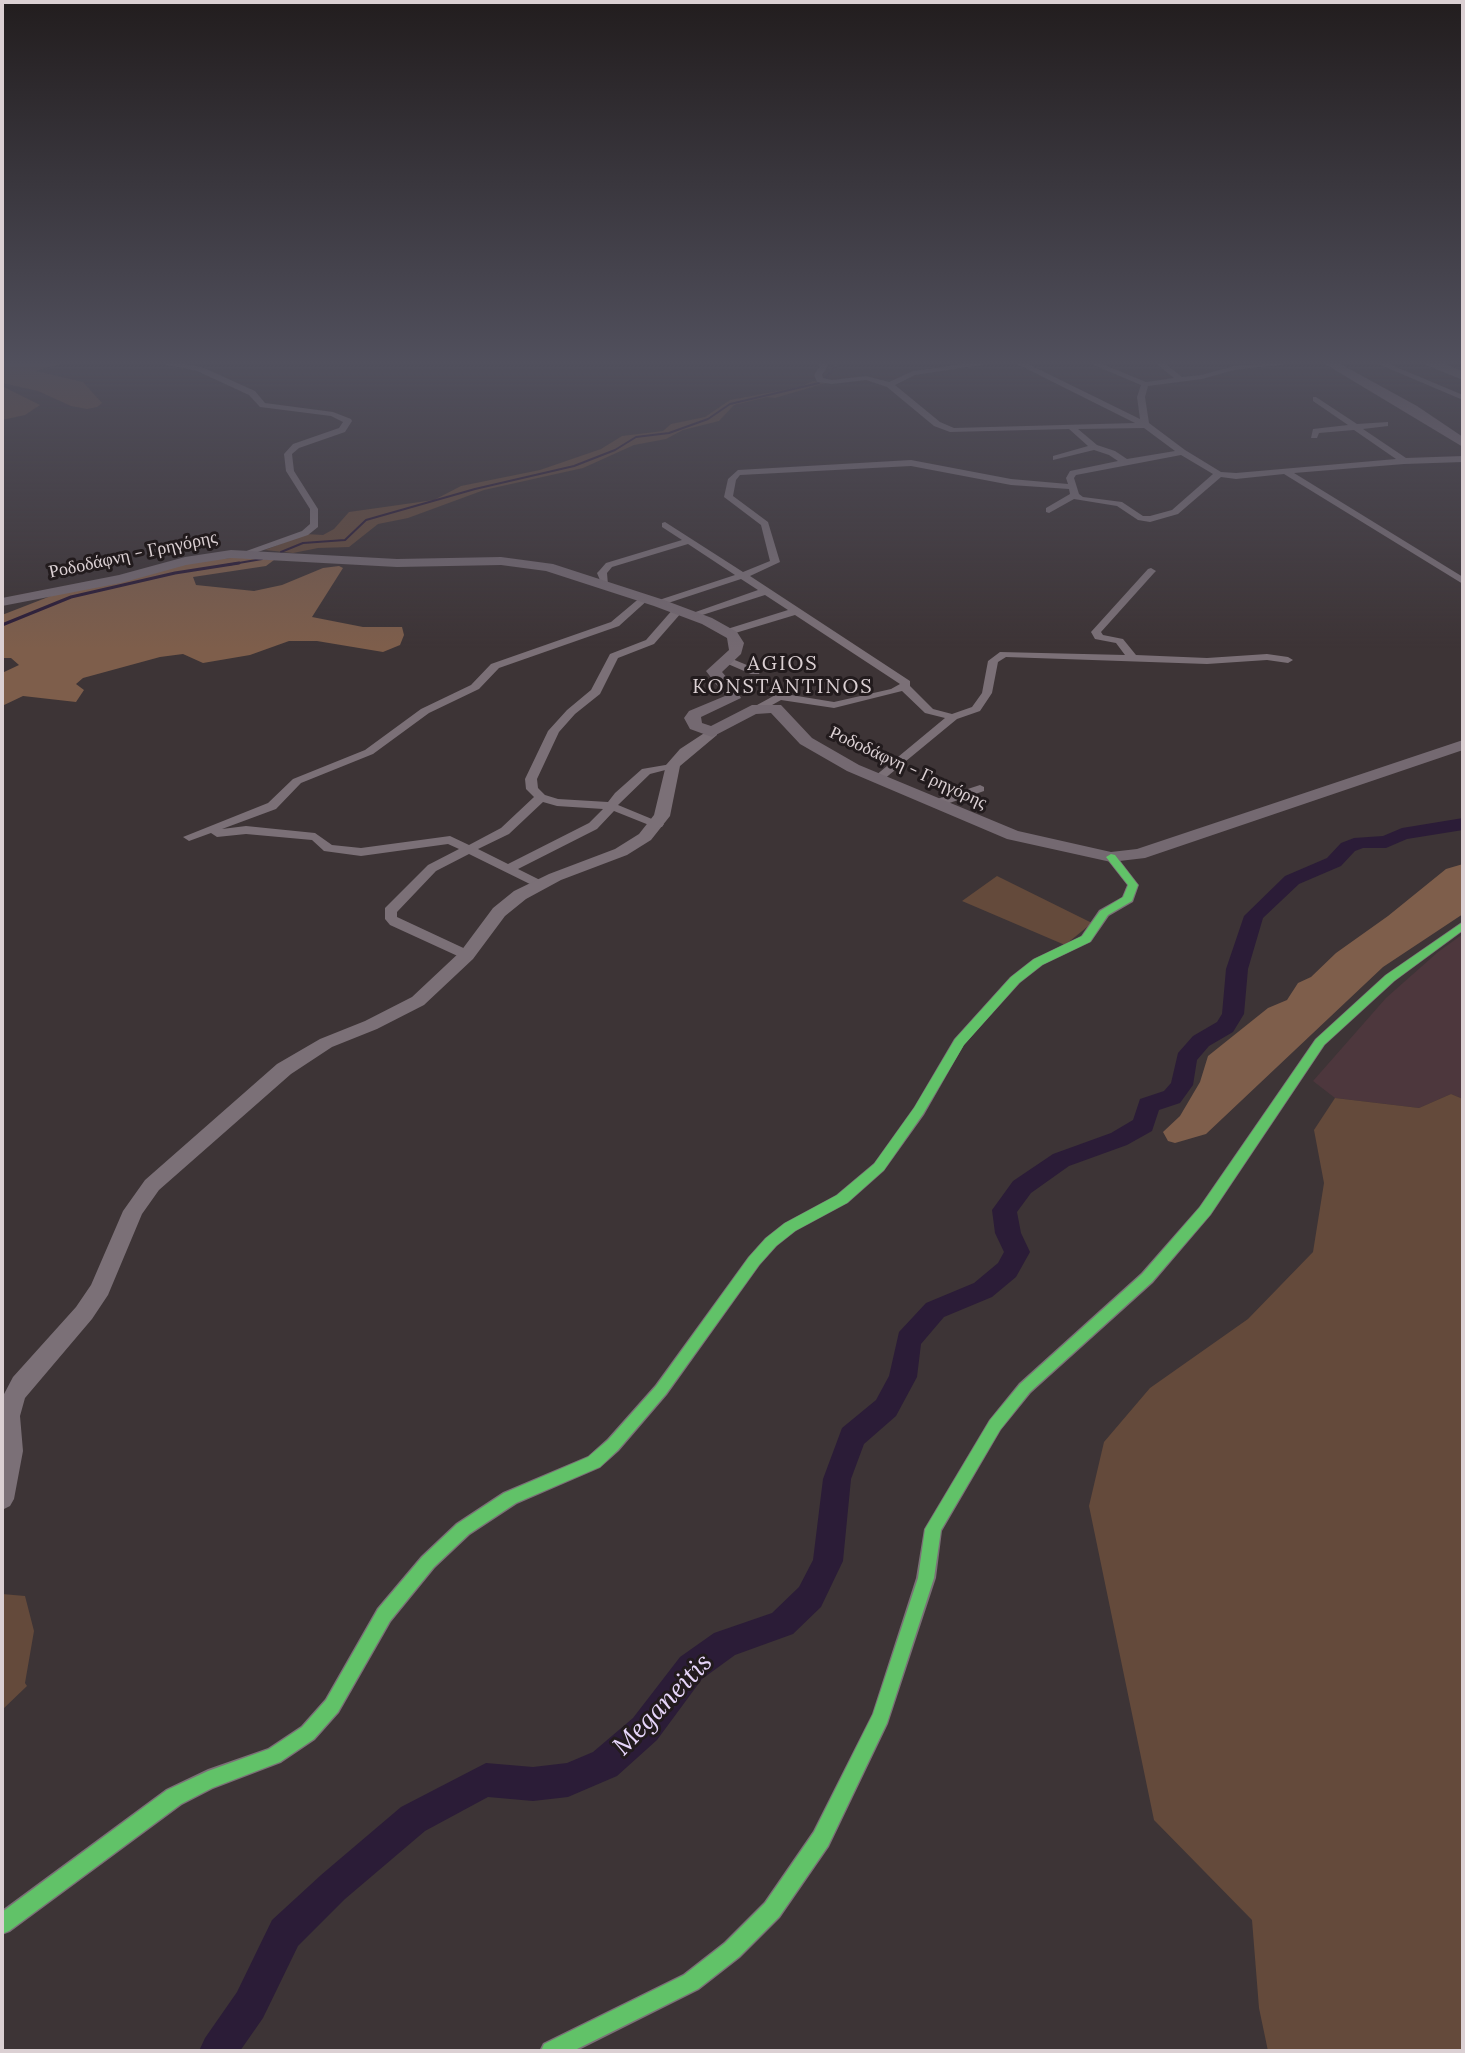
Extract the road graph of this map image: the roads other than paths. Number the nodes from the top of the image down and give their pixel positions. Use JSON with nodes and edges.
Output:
{"nodes":[{"id":1,"x":288,"y":457,"type":"edge"},
{"id":2,"x":1060,"y":457,"type":"edge"},
{"id":3,"x":1117,"y":457,"type":"edge"},
{"id":4,"x":1155,"y":457,"type":"edge"},
{"id":5,"x":1190,"y":457,"type":"edge"},
{"id":6,"x":1398,"y":457,"type":"edge"},
{"id":7,"x":1056,"y":458,"type":"dead end"},
{"id":8,"x":1463,"y":459,"type":"edge"},
{"id":9,"x":1404,"y":461,"type":"junction"},
{"id":10,"x":1125,"y":462,"type":"junction"},
{"id":11,"x":1286,"y":472,"type":"junction"},
{"id":12,"x":1219,"y":474,"type":"junction"},
{"id":13,"x":1074,"y":491,"type":"junction"},
{"id":14,"x":1049,"y":510,"type":"dead end"},
{"id":15,"x":665,"y":525,"type":"dead end"},
{"id":16,"x":688,"y":541,"type":"junction"},
{"id":17,"x":243,"y":554,"type":"junction"},
{"id":18,"x":1151,"y":571,"type":"dead end"},
{"id":19,"x":742,"y":576,"type":"junction"},
{"id":20,"x":1463,"y":581,"type":"edge"},
{"id":21,"x":605,"y":583,"type":"junction"},
{"id":22,"x":766,"y":591,"type":"junction"},
{"id":23,"x":652,"y":600,"type":"junction"},
{"id":24,"x":2,"y":602,"type":"edge"},
{"id":25,"x":796,"y":611,"type":"junction"},
{"id":26,"x":685,"y":613,"type":"junction"},
{"id":27,"x":728,"y":632,"type":"junction"},
{"id":28,"x":1132,"y":657,"type":"junction"},
{"id":29,"x":725,"y":659,"type":"junction"},
{"id":30,"x":1288,"y":660,"type":"dead end"},
{"id":31,"x":755,"y":672,"type":"dead end"},
{"id":32,"x":904,"y":687,"type":"junction"},
{"id":33,"x":761,"y":707,"type":"junction"},
{"id":34,"x":953,"y":717,"type":"junction"},
{"id":35,"x":712,"y":732,"type":"junction"},
{"id":36,"x":1463,"y":745,"type":"edge"},
{"id":37,"x":673,"y":765,"type":"junction"},
{"id":38,"x":879,"y":778,"type":"junction"},
{"id":39,"x":980,"y":789,"type":"dead end"},
{"id":40,"x":541,"y":797,"type":"junction"},
{"id":41,"x":935,"y":804,"type":"junction"},
{"id":42,"x":611,"y":806,"type":"junction"},
{"id":43,"x":658,"y":824,"type":"junction"},
{"id":44,"x":470,"y":849,"type":"junction"},
{"id":45,"x":1111,"y":857,"type":"junction"},
{"id":46,"x":508,"y":869,"type":"junction"},
{"id":47,"x":538,"y":884,"type":"junction"},
{"id":48,"x":1463,"y":925,"type":"edge"},
{"id":49,"x":467,"y":955,"type":"junction"},
{"id":50,"x":2,"y":1499,"type":"edge"},
{"id":51,"x":2,"y":1924,"type":"edge"},
{"id":52,"x":551,"y":2051,"type":"edge"}],
"edges":[{"from":1,"to":17,"type":"street"},
{"from":2,"to":7,"type":"street"},
{"from":3,"to":10,"type":"street"},
{"from":4,"to":10,"type":"street"},
{"from":5,"to":12,"type":"street"},
{"from":6,"to":9,"type":"street"},
{"from":8,"to":9,"type":"street"},
{"from":9,"to":11,"type":"street"},
{"from":10,"to":13,"type":"street"},
{"from":11,"to":12,"type":"street"},
{"from":11,"to":20,"type":"street"},
{"from":12,"to":13,"type":"street"},
{"from":13,"to":14,"type":"street"},
{"from":13,"to":19,"type":"street"},
{"from":15,"to":16,"type":"street"},
{"from":16,"to":19,"type":"street"},
{"from":16,"to":21,"type":"street"},
{"from":17,"to":21,"type":"main road","name":"Ροδοδάφνη - Γρηγόρης"},
{"from":17,"to":24,"type":"main road","name":"Ροδοδάφνη - Γρηγόρης"},
{"from":18,"to":28,"type":"street"},
{"from":19,"to":22,"type":"street"},
{"from":19,"to":23,"type":"street"},
{"from":21,"to":23,"type":"main road","name":"Ροδοδάφνη - Γρηγόρης"},
{"from":22,"to":25,"type":"street"},
{"from":22,"to":26,"type":"street"},
{"from":23,"to":26,"type":"main road","name":"Ροδοδάφνη - Γρηγόρης"},
{"from":23,"to":44,"type":"street"},
{"from":25,"to":27,"type":"street"},
{"from":25,"to":32,"type":"street"},
{"from":26,"to":27,"type":"main road","name":"Ροδοδάφνη - Γρηγόρης"},
{"from":26,"to":40,"type":"street"},
{"from":27,"to":29,"type":"main road"},
{"from":28,"to":30,"type":"street"},
{"from":28,"to":34,"type":"street"},
{"from":29,"to":31,"type":"street"},
{"from":29,"to":35,"type":"main road"},
{"from":32,"to":33,"type":"street"},
{"from":32,"to":34,"type":"street"},
{"from":33,"to":35,"type":"main road"},
{"from":33,"to":38,"type":"main road","name":"Ροδοδάφνη - Γρηγόρης"},
{"from":34,"to":38,"type":"street"},
{"from":35,"to":37,"type":"street"},
{"from":36,"to":45,"type":"main road","name":"Ροδοδάφνη - Γρηγόρης"},
{"from":37,"to":42,"type":"street"},
{"from":37,"to":43,"type":"street"},
{"from":38,"to":41,"type":"main road","name":"Ροδοδάφνη - Γρηγόρης"},
{"from":39,"to":41,"type":"street"},
{"from":40,"to":42,"type":"street"},
{"from":40,"to":44,"type":"street"},
{"from":41,"to":45,"type":"main road","name":"Ροδοδάφνη - Γρηγόρης"},
{"from":42,"to":43,"type":"street"},
{"from":42,"to":46,"type":"street"},
{"from":43,"to":47,"type":"street"},
{"from":44,"to":46,"type":"street"},
{"from":44,"to":49,"type":"street"},
{"from":45,"to":51,"type":"street"},
{"from":46,"to":47,"type":"street"},
{"from":47,"to":49,"type":"street"},
{"from":48,"to":52,"type":"street"},
{"from":49,"to":50,"type":"street"}]}
